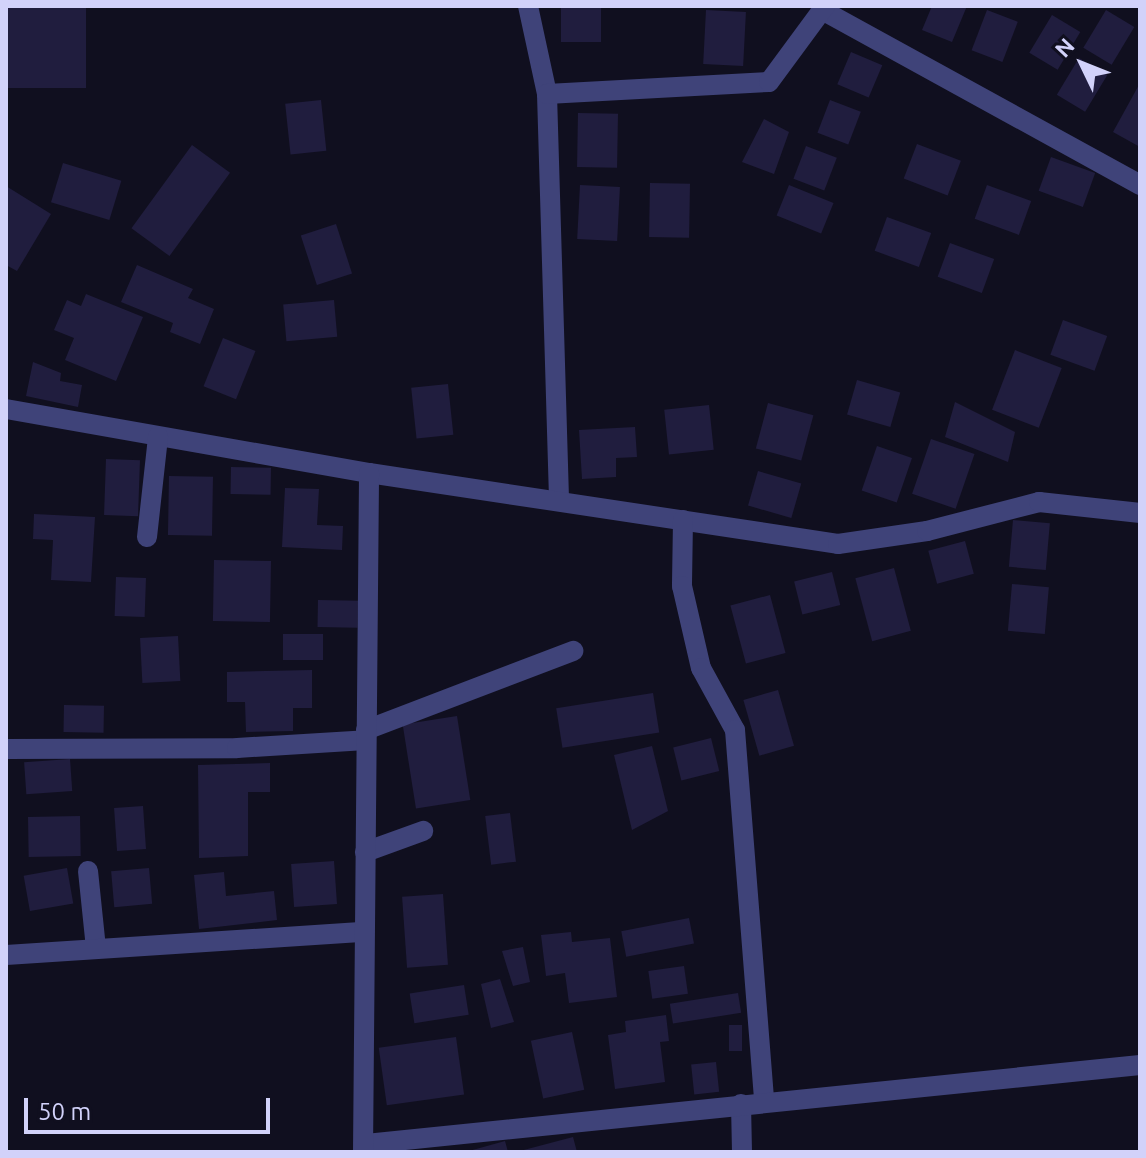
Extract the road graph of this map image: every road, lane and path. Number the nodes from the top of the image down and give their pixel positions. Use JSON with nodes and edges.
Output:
{"nodes":[{"id":1,"x":528,"y":6,"type":"edge"},
{"id":2,"x":824,"y":8,"type":"edge"},
{"id":3,"x":547,"y":94,"type":"junction"},
{"id":4,"x":1140,"y":185,"type":"edge"},
{"id":5,"x":6,"y":409,"type":"edge"},
{"id":6,"x":158,"y":437,"type":"junction"},
{"id":7,"x":369,"y":473,"type":"junction"},
{"id":8,"x":559,"y":499,"type":"junction"},
{"id":9,"x":1140,"y":513,"type":"edge"},
{"id":10,"x":683,"y":520,"type":"junction"},
{"id":11,"x":147,"y":537,"type":"dead end"},
{"id":12,"x":573,"y":651,"type":"dead end"},
{"id":13,"x":366,"y":735,"type":"junction"},
{"id":14,"x":6,"y":749,"type":"edge"},
{"id":15,"x":423,"y":831,"type":"dead end"},
{"id":16,"x":365,"y":852,"type":"junction"},
{"id":17,"x":88,"y":871,"type":"dead end"},
{"id":18,"x":364,"y":932,"type":"junction"},
{"id":19,"x":96,"y":949,"type":"junction"},
{"id":20,"x":6,"y":955,"type":"edge"},
{"id":21,"x":1140,"y":1065,"type":"edge"},
{"id":22,"x":764,"y":1101,"type":"junction"},
{"id":23,"x":741,"y":1104,"type":"junction"},
{"id":24,"x":364,"y":1148,"type":"edge"},
{"id":25,"x":742,"y":1152,"type":"edge"}],
"edges":[{"from":1,"to":3,"type":"street"},
{"from":2,"to":3,"type":"street"},
{"from":2,"to":4,"type":"street"},
{"from":3,"to":8,"type":"street"},
{"from":5,"to":6,"type":"street"},
{"from":6,"to":7,"type":"street"},
{"from":6,"to":11,"type":"street"},
{"from":7,"to":8,"type":"street"},
{"from":7,"to":13,"type":"street"},
{"from":8,"to":10,"type":"street"},
{"from":9,"to":10,"type":"street"},
{"from":10,"to":22,"type":"street"},
{"from":12,"to":13,"type":"street"},
{"from":13,"to":14,"type":"street"},
{"from":13,"to":16,"type":"street"},
{"from":15,"to":16,"type":"street"},
{"from":16,"to":18,"type":"street"},
{"from":17,"to":19,"type":"street"},
{"from":18,"to":19,"type":"street"},
{"from":18,"to":24,"type":"street"},
{"from":19,"to":20,"type":"street"},
{"from":21,"to":22,"type":"street"},
{"from":22,"to":23,"type":"street"},
{"from":23,"to":24,"type":"street"},
{"from":23,"to":25,"type":"street"}]}
